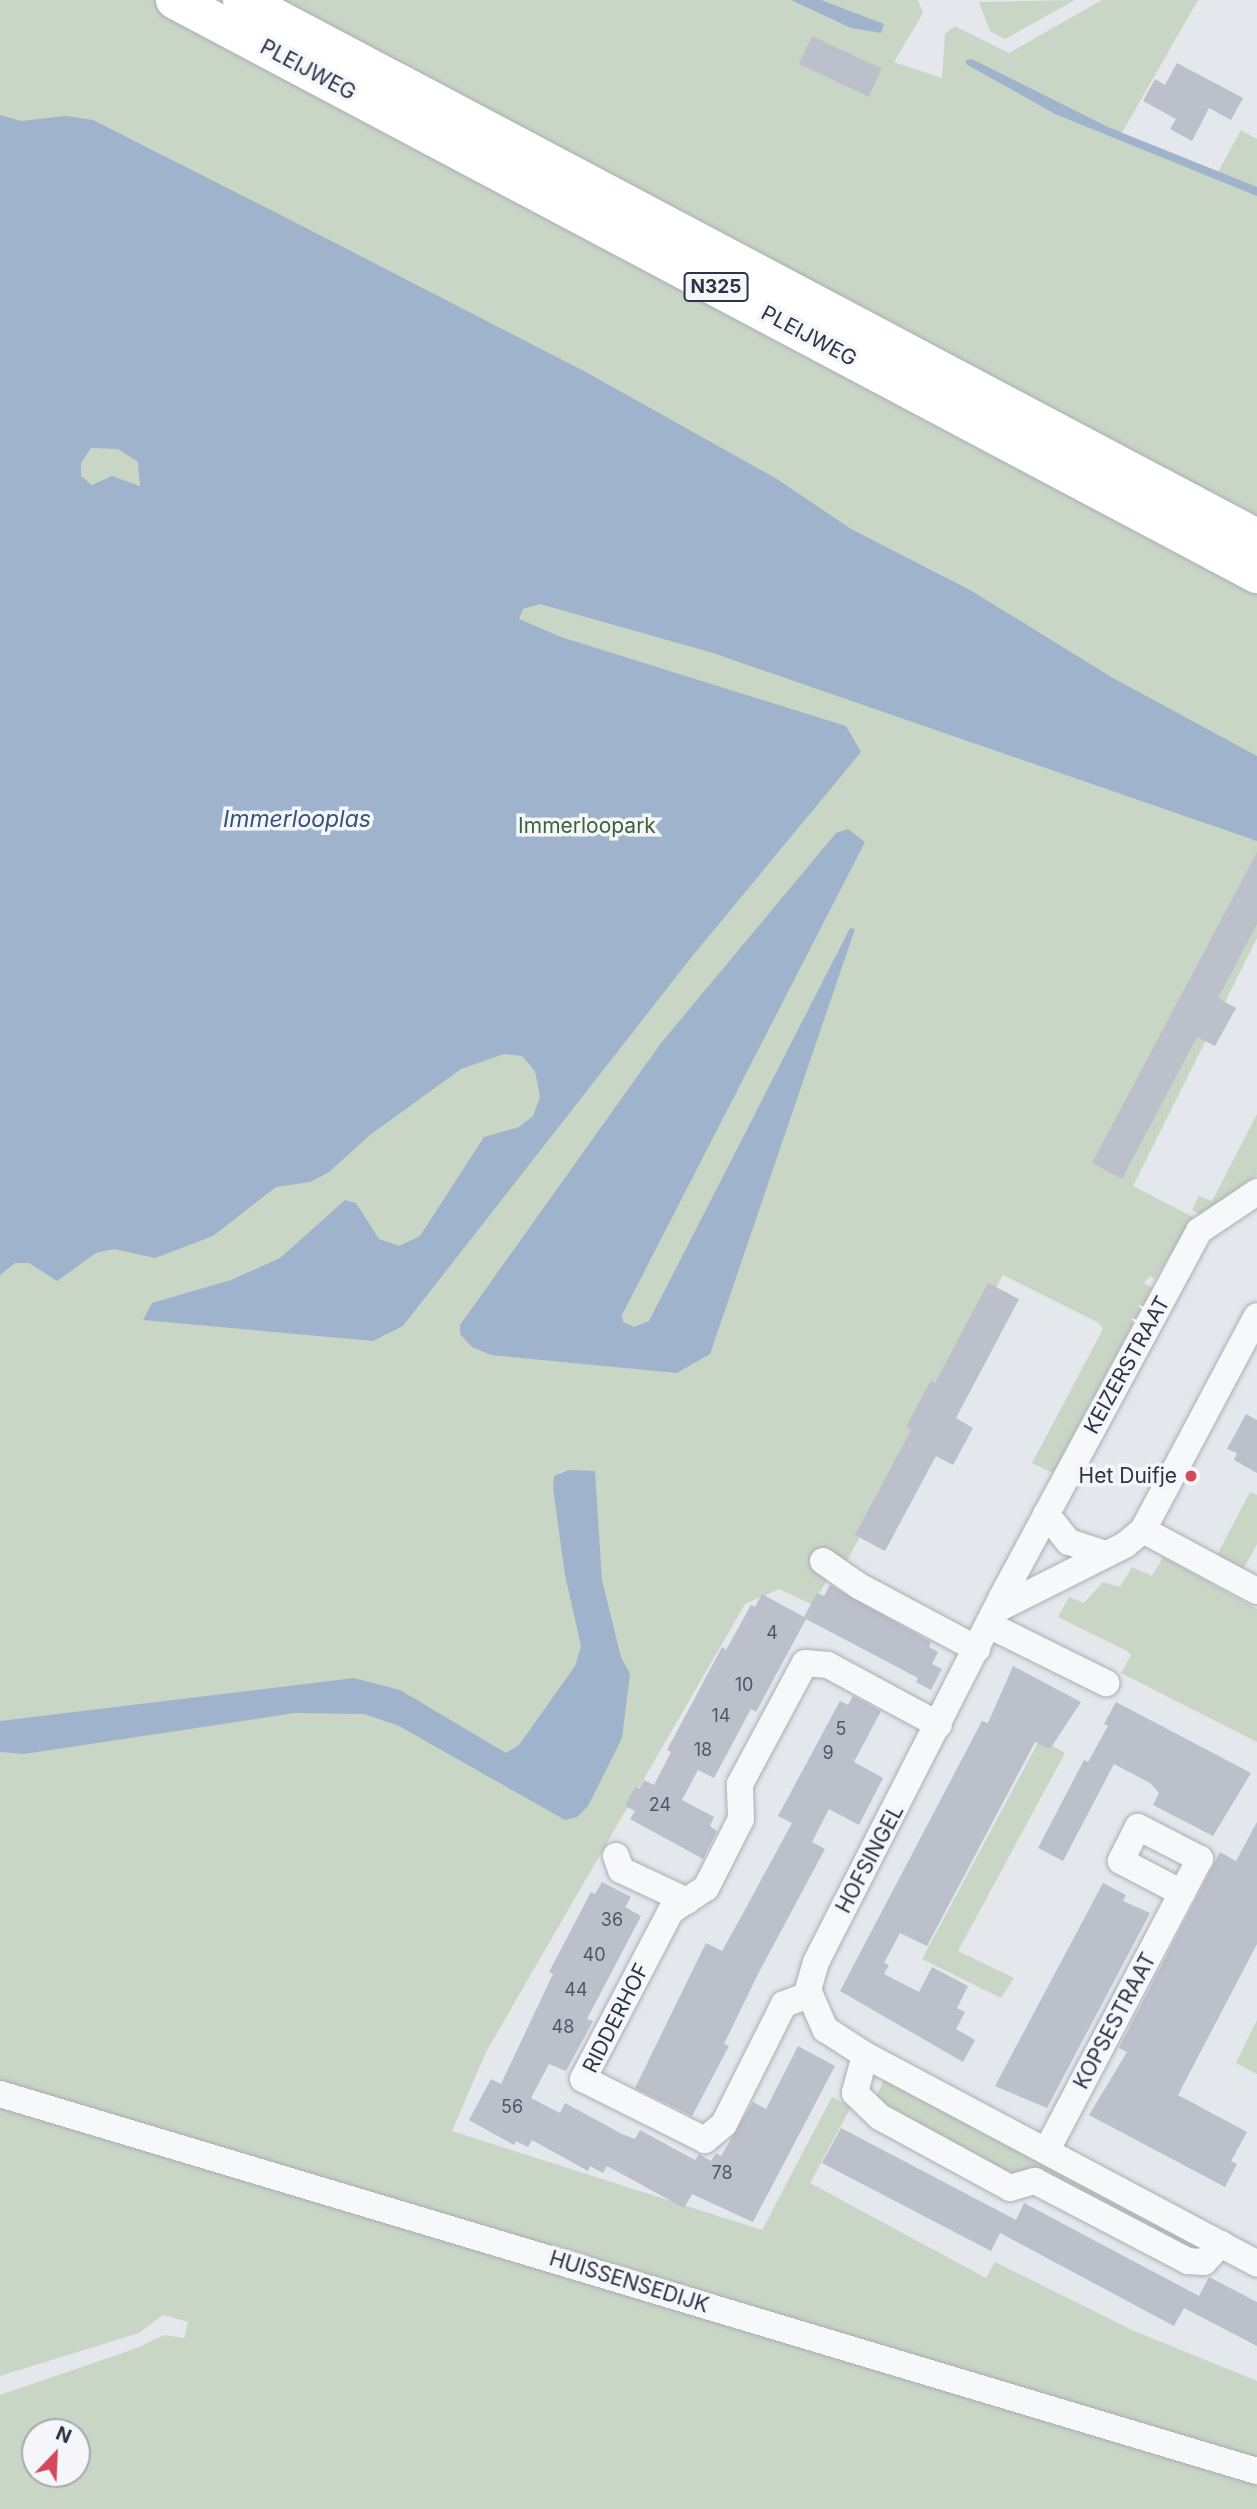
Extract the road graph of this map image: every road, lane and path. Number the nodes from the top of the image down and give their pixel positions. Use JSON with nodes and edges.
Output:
{"nodes":[{"id":1,"x":175,"y":0,"type":"edge"},
{"id":2,"x":242,"y":0,"type":"edge"},
{"id":3,"x":1257,"y":538,"type":"edge"},
{"id":4,"x":1257,"y":574,"type":"edge"},
{"id":5,"x":1254,"y":1201,"type":"edge"},
{"id":6,"x":1257,"y":1316,"type":"edge"},
{"id":7,"x":1046,"y":1514,"type":"junction"},
{"id":8,"x":1143,"y":1530,"type":"junction"},
{"id":9,"x":1105,"y":1554,"type":"junction"},
{"id":10,"x":823,"y":1561,"type":"dead end"},
{"id":11,"x":1257,"y":1591,"type":"edge"},
{"id":12,"x":993,"y":1617,"type":"junction"},
{"id":13,"x":977,"y":1649,"type":"junction"},
{"id":14,"x":1106,"y":1683,"type":"dead end"},
{"id":15,"x":939,"y":1724,"type":"junction"},
{"id":16,"x":616,"y":1856,"type":"dead end"},
{"id":17,"x":1182,"y":1893,"type":"dead end"},
{"id":18,"x":687,"y":1901,"type":"junction"},
{"id":19,"x":809,"y":1995,"type":"junction"},
{"id":20,"x":865,"y":2055,"type":"junction"},
{"id":21,"x":0,"y":2094,"type":"edge"},
{"id":22,"x":1048,"y":2148,"type":"junction"},
{"id":23,"x":1221,"y":2244,"type":"junction"},
{"id":24,"x":1257,"y":2263,"type":"edge"},
{"id":25,"x":1257,"y":2471,"type":"edge"}],
"edges":[{"from":1,"to":4,"type":"highway","name":"PLEIJWEG","number":"N325"},
{"from":2,"to":3,"type":"highway","name":"PLEIJWEG","number":"N325"},
{"from":5,"to":7,"type":"street","name":"KEIZERSTRAAT"},
{"from":6,"to":8,"type":"street"},
{"from":7,"to":9,"type":"street"},
{"from":7,"to":12,"type":"street","name":"KEIZERSTRAAT"},
{"from":8,"to":9,"type":"street"},
{"from":8,"to":11,"type":"street"},
{"from":9,"to":12,"type":"street"},
{"from":10,"to":13,"type":"street"},
{"from":12,"to":13,"type":"street","name":"HOFSINGEL"},
{"from":12,"to":14,"type":"street"},
{"from":13,"to":15,"type":"street","name":"HOFSINGEL"},
{"from":15,"to":18,"type":"street","name":"RIDDERHOF"},
{"from":15,"to":19,"type":"street","name":"HOFSINGEL"},
{"from":16,"to":18,"type":"street"},
{"from":17,"to":22,"type":"street","name":"KOPSESTRAAT"},
{"from":18,"to":19,"type":"street","name":"RIDDERHOF"},
{"from":19,"to":20,"type":"street"},
{"from":20,"to":22,"type":"street"},
{"from":20,"to":23,"type":"street"},
{"from":21,"to":25,"type":"street","name":"HUISSENSEDIJK"},
{"from":22,"to":23,"type":"street"},
{"from":23,"to":24,"type":"street"}]}
